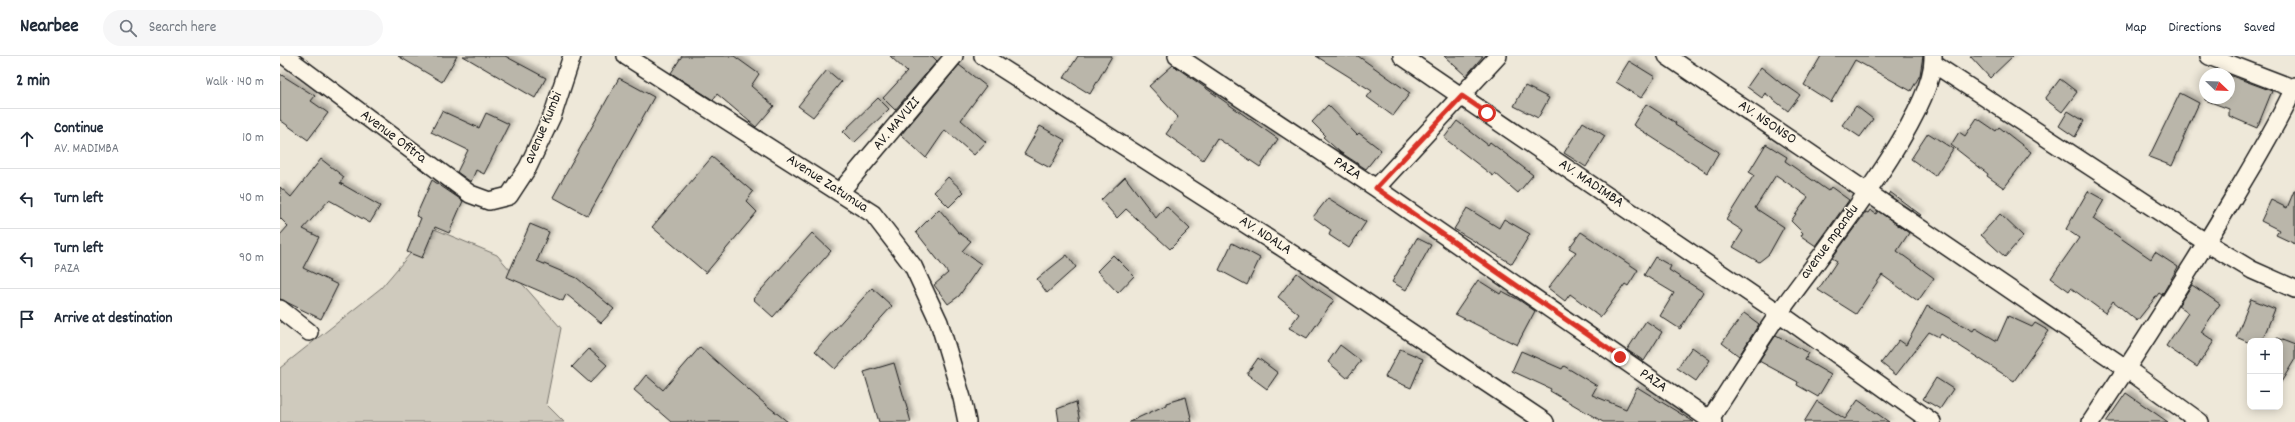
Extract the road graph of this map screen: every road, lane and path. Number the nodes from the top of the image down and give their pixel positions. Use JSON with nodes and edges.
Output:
{"nodes":[{"id":1,"x":285,"y":56,"type":"edge"},
{"id":2,"x":572,"y":56,"type":"edge"},
{"id":3,"x":626,"y":56,"type":"edge"},
{"id":4,"x":954,"y":56,"type":"edge"},
{"id":5,"x":983,"y":56,"type":"edge"},
{"id":6,"x":1177,"y":56,"type":"edge"},
{"id":7,"x":1402,"y":56,"type":"edge"},
{"id":8,"x":1498,"y":56,"type":"edge"},
{"id":9,"x":1667,"y":56,"type":"edge"},
{"id":10,"x":2209,"y":56,"type":"edge"},
{"id":11,"x":1934,"y":60,"type":"edge"},
{"id":12,"x":2295,"y":88,"type":"edge"},
{"id":13,"x":1462,"y":96,"type":"junction"},
{"id":14,"x":1376,"y":188,"type":"junction"},
{"id":15,"x":1867,"y":191,"type":"junction"},
{"id":16,"x":840,"y":192,"type":"junction"},
{"id":17,"x":509,"y":196,"type":"joint"},
{"id":18,"x":2207,"y":243,"type":"junction"},
{"id":19,"x":2295,"y":289,"type":"edge"},
{"id":20,"x":280,"y":309,"type":"edge"},
{"id":21,"x":1779,"y":313,"type":"junction"},
{"id":22,"x":309,"y":332,"type":"dead end"},
{"id":23,"x":2126,"y":369,"type":"junction"},
{"id":24,"x":1711,"y":421,"type":"edge"},
{"id":25,"x":967,"y":422,"type":"edge"},
{"id":26,"x":1545,"y":422,"type":"edge"},
{"id":27,"x":1932,"y":422,"type":"edge"},
{"id":28,"x":2091,"y":422,"type":"edge"},
{"id":29,"x":2200,"y":422,"type":"edge"}],
"edges":[{"from":1,"to":17,"type":"street","name":"Avenue Ofitra"},
{"from":2,"to":17,"type":"street","name":"avenue Kumbi"},
{"from":3,"to":16,"type":"street","name":"Avenue Zatumua"},
{"from":4,"to":16,"type":"street","name":"AV. MAVUZI"},
{"from":5,"to":26,"type":"street","name":"AV. NDALA"},
{"from":6,"to":14,"type":"street","name":"PAZA"},
{"from":7,"to":13,"type":"street","name":"AV. MADIMBA"},
{"from":8,"to":13,"type":"street"},
{"from":9,"to":15,"type":"street","name":"AV. NSONSO"},
{"from":10,"to":12,"type":"street"},
{"from":11,"to":15,"type":"street","name":"avenue mpandu"},
{"from":11,"to":18,"type":"street"},
{"from":12,"to":18,"type":"street"},
{"from":13,"to":14,"type":"street"},
{"from":13,"to":21,"type":"street","name":"AV. MADIMBA"},
{"from":14,"to":24,"type":"street","name":"PAZA"},
{"from":15,"to":21,"type":"street","name":"avenue mpandu"},
{"from":15,"to":23,"type":"street","name":"AV. NSONSO"},
{"from":16,"to":25,"type":"street","name":"Avenue Zatumua"},
{"from":18,"to":19,"type":"street"},
{"from":18,"to":23,"type":"street"},
{"from":20,"to":22,"type":"street"},
{"from":21,"to":24,"type":"street","name":"avenue mpandu"},
{"from":21,"to":27,"type":"street","name":"AV. MADIMBA"},
{"from":23,"to":28,"type":"street"},
{"from":23,"to":29,"type":"street","name":"AV. NSONSO"}]}
